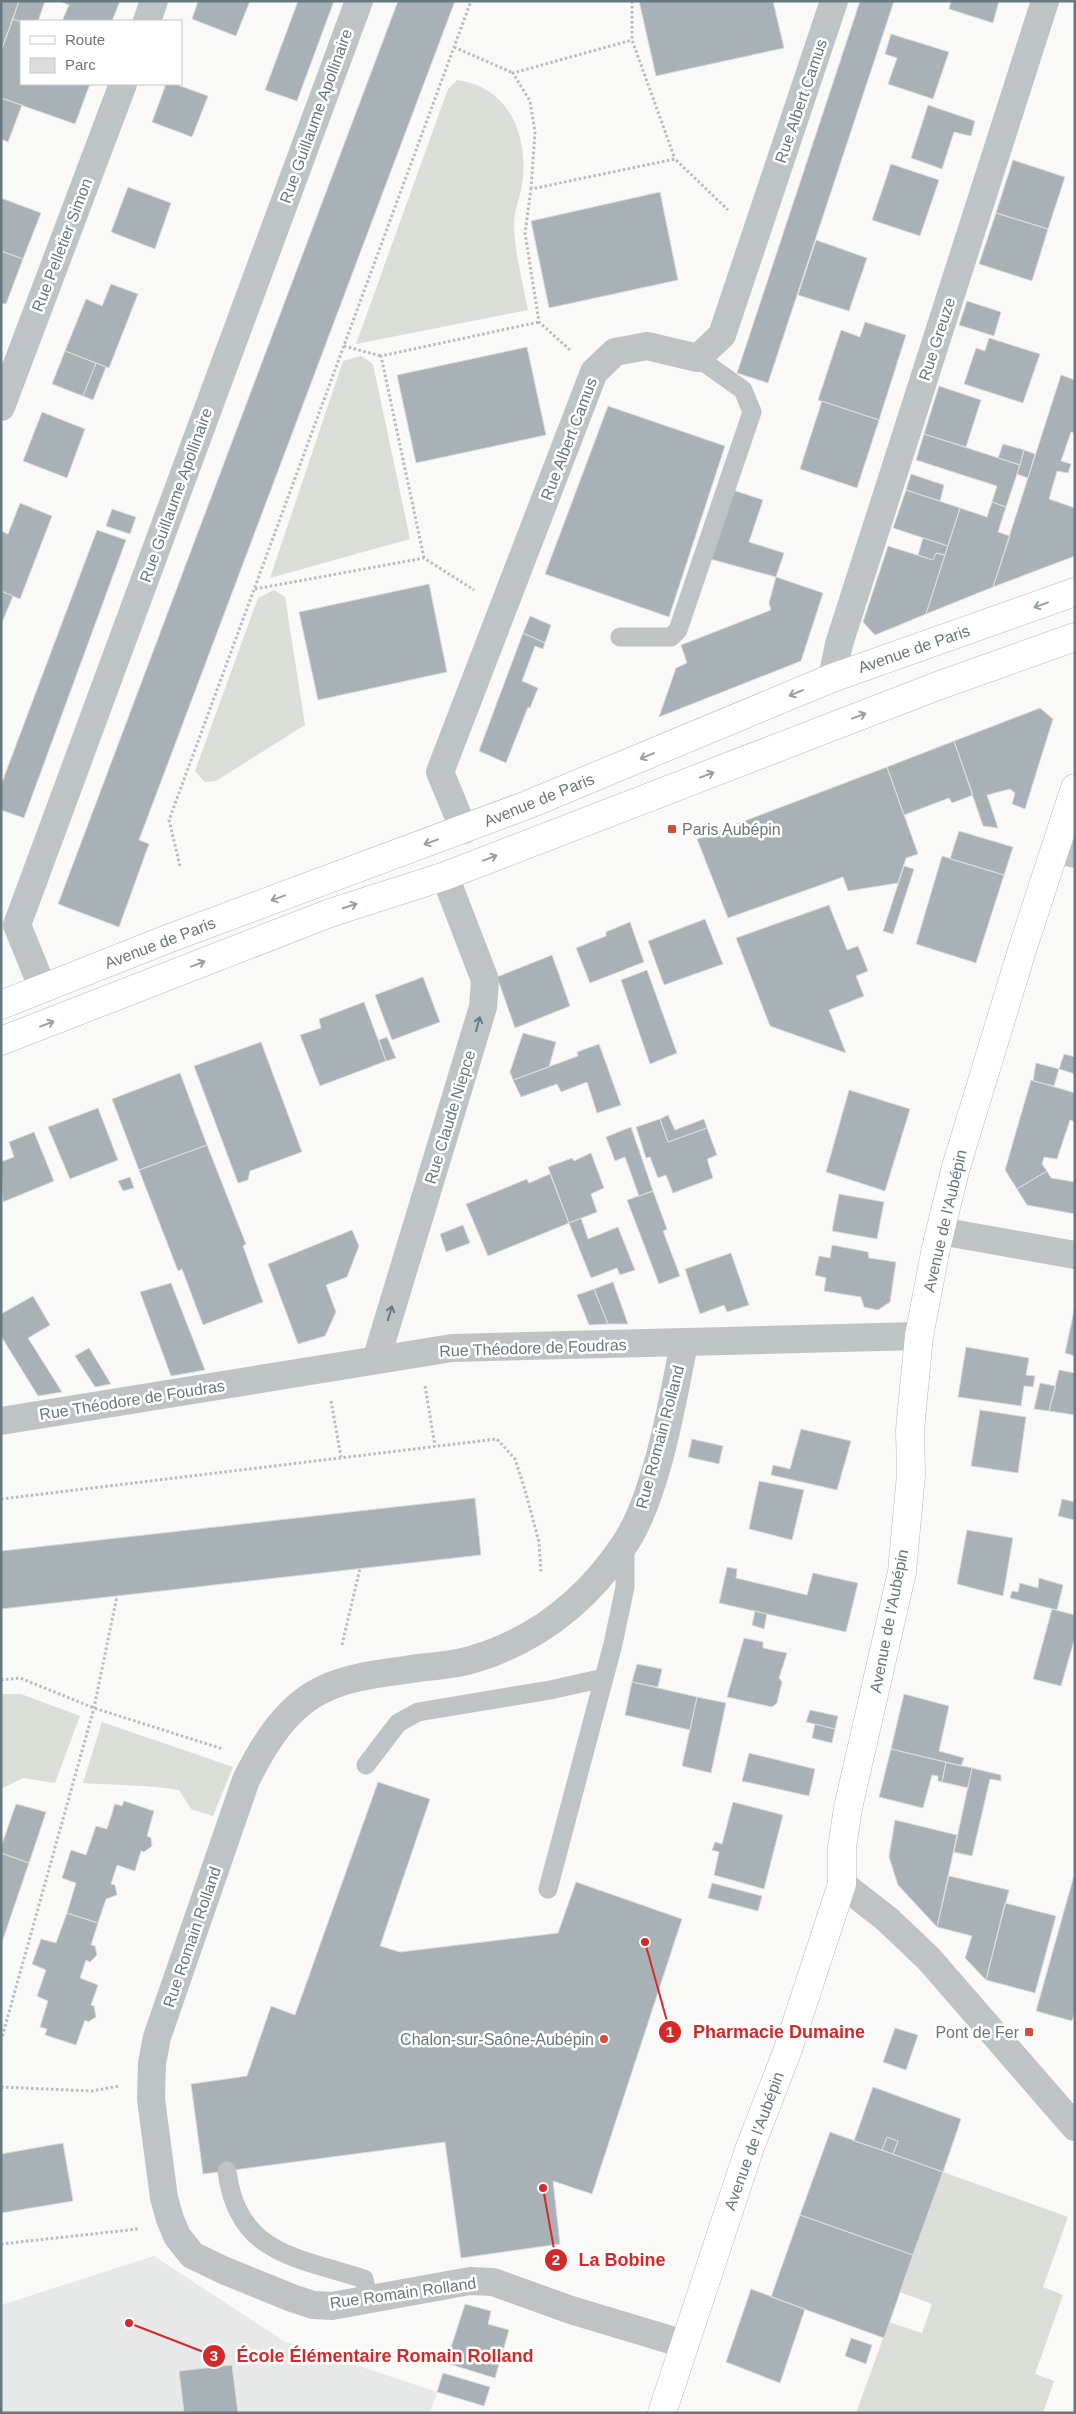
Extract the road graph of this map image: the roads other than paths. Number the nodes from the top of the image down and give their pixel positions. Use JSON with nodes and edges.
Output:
{"nodes":[{"id":1,"x":154,"y":1,"type":"edge"},
{"id":2,"x":359,"y":1,"type":"edge"},
{"id":3,"x":834,"y":1,"type":"edge"},
{"id":4,"x":1045,"y":1,"type":"edge"},
{"id":5,"x":147,"y":20,"type":"edge"},
{"id":6,"x":123,"y":85,"type":"edge"},
{"id":7,"x":698,"y":358,"type":"junction"},
{"id":8,"x":1,"y":407,"type":"edge"},
{"id":9,"x":1075,"y":592,"type":"edge"},
{"id":10,"x":620,"y":637,"type":"dead end"},
{"id":11,"x":1075,"y":638,"type":"edge"},
{"id":12,"x":832,"y":678,"type":"junction"},
{"id":13,"x":1075,"y":788,"type":"edge"},
{"id":14,"x":464,"y":830,"type":"junction"},
{"id":15,"x":1065,"y":852,"type":"edge"},
{"id":16,"x":444,"y":876,"type":"junction"},
{"id":17,"x":9,"y":927,"type":"edge"},
{"id":18,"x":43,"y":989,"type":"junction"},
{"id":19,"x":1,"y":1005,"type":"edge"},
{"id":20,"x":1,"y":1041,"type":"edge"},
{"id":21,"x":940,"y":1231,"type":"junction"},
{"id":22,"x":1075,"y":1255,"type":"edge"},
{"id":23,"x":920,"y":1336,"type":"junction"},
{"id":24,"x":684,"y":1343,"type":"junction"},
{"id":25,"x":376,"y":1360,"type":"junction"},
{"id":26,"x":1,"y":1421,"type":"edge"},
{"id":27,"x":625,"y":1544,"type":"junction"},
{"id":28,"x":604,"y":1678,"type":"junction"},
{"id":29,"x":366,"y":1765,"type":"dead end"},
{"id":30,"x":842,"y":1884,"type":"junction"},
{"id":31,"x":548,"y":1889,"type":"dead end"},
{"id":32,"x":1075,"y":2128,"type":"edge"},
{"id":33,"x":227,"y":2171,"type":"dead end"},
{"id":34,"x":369,"y":2300,"type":"junction"},
{"id":35,"x":684,"y":2344,"type":"junction"},
{"id":36,"x":662,"y":2413,"type":"edge"}],
"edges":[{"from":1,"to":5,"type":"street"},
{"from":2,"to":17,"type":"street","name":"Rue Guillaume Apollinaire"},
{"from":3,"to":7,"type":"street","name":"Rue Albert Camus"},
{"from":4,"to":12,"type":"street","name":"Rue Greuze"},
{"from":6,"to":8,"type":"street","name":"Rue Pelletier Simon"},
{"from":7,"to":10,"type":"lane"},
{"from":7,"to":14,"type":"street","name":"Rue Albert Camus"},
{"from":9,"to":12,"type":"main road","name":"Avenue de Paris","one_way":true},
{"from":16,"to":11,"type":"main road","name":"Avenue de Paris","one_way":true},
{"from":12,"to":14,"type":"main road","name":"Avenue de Paris","one_way":true},
{"from":13,"to":15,"type":"main road","name":"Avenue de l'Aubépin"},
{"from":14,"to":18,"type":"main road","name":"Avenue de Paris","one_way":true},
{"from":15,"to":21,"type":"main road","name":"Avenue de l'Aubépin"},
{"from":20,"to":16,"type":"main road","name":"Avenue de Paris","one_way":true},
{"from":25,"to":16,"type":"street","name":"Rue Claude Niepce","one_way":true},
{"from":17,"to":18,"type":"street","name":"Rue Guillaume Apollinaire"},
{"from":18,"to":19,"type":"main road","name":"Avenue de Paris"},
{"from":21,"to":22,"type":"street"},
{"from":21,"to":23,"type":"main road","name":"Avenue de l'Aubépin"},
{"from":23,"to":24,"type":"street","name":"Rue Théodore de Foudras"},
{"from":23,"to":30,"type":"main road","name":"Avenue de l'Aubépin"},
{"from":24,"to":25,"type":"street","name":"Rue Théodore de Foudras"},
{"from":24,"to":27,"type":"street","name":"Rue Romain Rolland"},
{"from":25,"to":26,"type":"street","name":"Rue Théodore de Foudras"},
{"from":27,"to":28,"type":"lane"},
{"from":27,"to":34,"type":"street","name":"Rue Romain Rolland"},
{"from":28,"to":29,"type":"lane"},
{"from":28,"to":31,"type":"lane"},
{"from":30,"to":32,"type":"street"},
{"from":30,"to":35,"type":"main road","name":"Avenue de l'Aubépin"},
{"from":33,"to":34,"type":"lane"},
{"from":34,"to":35,"type":"street","name":"Rue Romain Rolland"},
{"from":35,"to":36,"type":"main road","name":"Avenue de l'Aubépin"}]}
